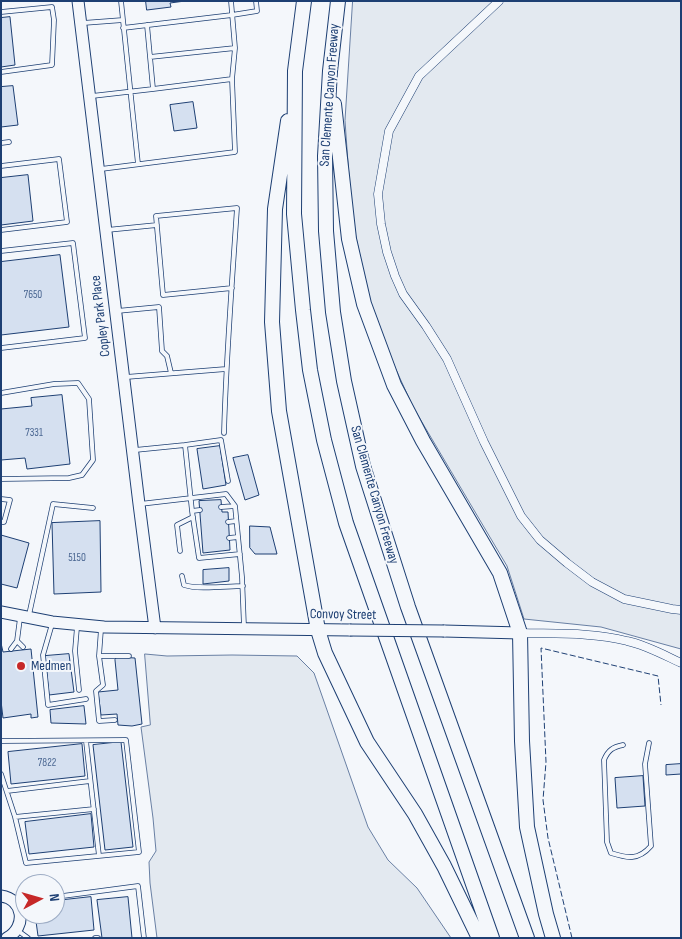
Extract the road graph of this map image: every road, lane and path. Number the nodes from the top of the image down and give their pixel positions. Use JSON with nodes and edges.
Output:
{"nodes":[{"id":1,"x":78,"y":1,"type":"edge"},
{"id":2,"x":121,"y":1,"type":"edge"},
{"id":3,"x":231,"y":1,"type":"edge"},
{"id":4,"x":256,"y":1,"type":"edge"},
{"id":5,"x":304,"y":1,"type":"edge"},
{"id":6,"x":338,"y":1,"type":"edge"},
{"id":7,"x":499,"y":1,"type":"edge"},
{"id":8,"x":1,"y":12,"type":"edge"},
{"id":9,"x":232,"y":15,"type":"junction"},
{"id":10,"x":123,"y":20,"type":"junction"},
{"id":11,"x":81,"y":24,"type":"junction"},
{"id":12,"x":147,"y":25,"type":"junction"},
{"id":13,"x":123,"y":28,"type":"junction"},
{"id":14,"x":235,"y":48,"type":"junction"},
{"id":15,"x":150,"y":57,"type":"junction"},
{"id":16,"x":295,"y":71,"type":"junction"},
{"id":17,"x":1,"y":72,"type":"edge"},
{"id":18,"x":330,"y":72,"type":"junction"},
{"id":19,"x":232,"y":79,"type":"junction"},
{"id":20,"x":153,"y":88,"type":"junction"},
{"id":21,"x":130,"y":92,"type":"junction"},
{"id":22,"x":90,"y":96,"type":"junction"},
{"id":23,"x":9,"y":142,"type":"dead end"},
{"id":24,"x":1,"y":144,"type":"edge"},
{"id":25,"x":138,"y":164,"type":"junction"},
{"id":26,"x":1,"y":166,"type":"edge"},
{"id":27,"x":99,"y":170,"type":"junction"},
{"id":28,"x":157,"y":225,"type":"junction"},
{"id":29,"x":1,"y":230,"type":"edge"},
{"id":30,"x":106,"y":230,"type":"junction"},
{"id":31,"x":1,"y":251,"type":"edge"},
{"id":32,"x":232,"y":288,"type":"junction"},
{"id":33,"x":116,"y":311,"type":"junction"},
{"id":34,"x":1,"y":348,"type":"edge"},
{"id":35,"x":226,"y":368,"type":"junction"},
{"id":36,"x":171,"y":373,"type":"junction"},
{"id":37,"x":124,"y":377,"type":"junction"},
{"id":38,"x":1,"y":393,"type":"edge"},
{"id":39,"x":224,"y":433,"type":"dead end"},
{"id":40,"x":185,"y":444,"type":"junction"},
{"id":41,"x":133,"y":450,"type":"junction"},
{"id":42,"x":1,"y":478,"type":"edge"},
{"id":43,"x":228,"y":481,"type":"dead end"},
{"id":44,"x":191,"y":498,"type":"junction"},
{"id":45,"x":1,"y":499,"type":"edge"},
{"id":46,"x":139,"y":504,"type":"junction"},
{"id":47,"x":235,"y":506,"type":"junction"},
{"id":48,"x":221,"y":507,"type":"dead end"},
{"id":49,"x":93,"y":508,"type":"dead end"},
{"id":50,"x":200,"y":510,"type":"dead end"},
{"id":51,"x":192,"y":511,"type":"junction"},
{"id":52,"x":193,"y":517,"type":"junction"},
{"id":53,"x":236,"y":521,"type":"junction"},
{"id":54,"x":1,"y":522,"type":"edge"},
{"id":55,"x":228,"y":522,"type":"dead end"},
{"id":56,"x":201,"y":524,"type":"dead end"},
{"id":57,"x":195,"y":525,"type":"junction"},
{"id":58,"x":238,"y":537,"type":"junction"},
{"id":59,"x":230,"y":538,"type":"dead end"},
{"id":60,"x":197,"y":541,"type":"junction"},
{"id":61,"x":202,"y":541,"type":"dead end"},
{"id":62,"x":180,"y":551,"type":"dead end"},
{"id":63,"x":240,"y":554,"type":"junction"},
{"id":64,"x":182,"y":576,"type":"dead end"},
{"id":65,"x":243,"y":586,"type":"junction"},
{"id":66,"x":681,"y":610,"type":"edge"},
{"id":67,"x":1,"y":612,"type":"edge"},
{"id":68,"x":24,"y":616,"type":"junction"},
{"id":69,"x":52,"y":622,"type":"junction"},
{"id":70,"x":77,"y":624,"type":"junction"},
{"id":71,"x":102,"y":626,"type":"junction"},
{"id":72,"x":156,"y":628,"type":"junction"},
{"id":73,"x":244,"y":629,"type":"junction"},
{"id":74,"x":318,"y":630,"type":"junction"},
{"id":75,"x":520,"y":633,"type":"junction"},
{"id":76,"x":17,"y":641,"type":"junction"},
{"id":77,"x":23,"y":647,"type":"dead end"},
{"id":78,"x":11,"y":649,"type":"dead end"},
{"id":79,"x":99,"y":656,"type":"junction"},
{"id":80,"x":129,"y":656,"type":"dead end"},
{"id":81,"x":681,"y":663,"type":"edge"},
{"id":82,"x":79,"y":690,"type":"dead end"},
{"id":83,"x":86,"y":699,"type":"dead end"},
{"id":84,"x":115,"y":720,"type":"dead end"},
{"id":85,"x":86,"y":740,"type":"junction"},
{"id":86,"x":1,"y":741,"type":"edge"},
{"id":87,"x":649,"y":743,"type":"dead end"},
{"id":88,"x":623,"y":745,"type":"dead end"},
{"id":89,"x":1,"y":774,"type":"edge"},
{"id":90,"x":90,"y":781,"type":"junction"},
{"id":91,"x":7,"y":791,"type":"junction"},
{"id":92,"x":94,"y":809,"type":"junction"},
{"id":93,"x":15,"y":817,"type":"junction"},
{"id":94,"x":99,"y":856,"type":"junction"},
{"id":95,"x":1,"y":896,"type":"edge"},
{"id":96,"x":65,"y":896,"type":"edge"},
{"id":97,"x":17,"y":930,"type":"junction"},
{"id":98,"x":8,"y":938,"type":"edge"},
{"id":99,"x":28,"y":938,"type":"edge"},
{"id":100,"x":144,"y":938,"type":"edge"},
{"id":101,"x":479,"y":938,"type":"edge"},
{"id":102,"x":492,"y":938,"type":"edge"},
{"id":103,"x":527,"y":938,"type":"edge"},
{"id":104,"x":553,"y":938,"type":"edge"}],
"edges":[{"from":1,"to":11,"type":"main road","name":"Copley Park Place"},
{"from":2,"to":10,"type":"lane"},
{"from":3,"to":9,"type":"lane"},
{"from":4,"to":9,"type":"lane"},
{"from":5,"to":16,"type":"highway"},
{"from":6,"to":18,"type":"highway","name":"San Clemente Canyon Freeway"},
{"from":7,"to":66,"type":"street"},
{"from":8,"to":17,"type":"lane"},
{"from":9,"to":12,"type":"lane"},
{"from":9,"to":14,"type":"lane"},
{"from":10,"to":11,"type":"lane"},
{"from":10,"to":13,"type":"lane"},
{"from":11,"to":22,"type":"main road","name":"Copley Park Place"},
{"from":12,"to":13,"type":"lane"},
{"from":12,"to":15,"type":"lane"},
{"from":13,"to":21,"type":"lane"},
{"from":14,"to":15,"type":"lane"},
{"from":14,"to":19,"type":"lane"},
{"from":15,"to":20,"type":"lane"},
{"from":16,"to":74,"type":"highway"},
{"from":16,"to":102,"type":"highway"},
{"from":18,"to":75,"type":"highway"},
{"from":18,"to":103,"type":"highway","name":"San Clemente Canyon Freeway"},
{"from":19,"to":20,"type":"lane"},
{"from":19,"to":25,"type":"lane"},
{"from":20,"to":21,"type":"lane"},
{"from":21,"to":22,"type":"lane"},
{"from":21,"to":25,"type":"lane"},
{"from":22,"to":27,"type":"main road","name":"Copley Park Place"},
{"from":23,"to":24,"type":"lane"},
{"from":25,"to":27,"type":"lane"},
{"from":26,"to":29,"type":"lane"},
{"from":27,"to":30,"type":"main road","name":"Copley Park Place"},
{"from":28,"to":30,"type":"lane"},
{"from":28,"to":32,"type":"lane"},
{"from":28,"to":32,"type":"lane"},
{"from":30,"to":33,"type":"main road","name":"Copley Park Place"},
{"from":31,"to":34,"type":"lane"},
{"from":32,"to":35,"type":"lane"},
{"from":33,"to":36,"type":"lane"},
{"from":33,"to":37,"type":"main road","name":"Copley Park Place"},
{"from":35,"to":36,"type":"lane"},
{"from":35,"to":39,"type":"lane"},
{"from":36,"to":37,"type":"lane"},
{"from":37,"to":41,"type":"main road","name":"Copley Park Place"},
{"from":38,"to":42,"type":"lane"},
{"from":40,"to":41,"type":"lane"},
{"from":40,"to":43,"type":"lane"},
{"from":40,"to":44,"type":"lane"},
{"from":41,"to":46,"type":"main road","name":"Copley Park Place"},
{"from":44,"to":46,"type":"lane"},
{"from":44,"to":47,"type":"lane"},
{"from":44,"to":51,"type":"lane"},
{"from":45,"to":54,"type":"lane"},
{"from":46,"to":72,"type":"main road","name":"Copley Park Place"},
{"from":47,"to":48,"type":"lane"},
{"from":47,"to":53,"type":"lane"},
{"from":49,"to":68,"type":"lane"},
{"from":50,"to":51,"type":"lane"},
{"from":51,"to":52,"type":"lane"},
{"from":52,"to":57,"type":"lane"},
{"from":52,"to":62,"type":"lane"},
{"from":53,"to":55,"type":"lane"},
{"from":53,"to":58,"type":"lane"},
{"from":56,"to":57,"type":"lane"},
{"from":57,"to":60,"type":"lane"},
{"from":58,"to":59,"type":"lane"},
{"from":58,"to":63,"type":"lane"},
{"from":60,"to":61,"type":"lane"},
{"from":60,"to":63,"type":"lane"},
{"from":63,"to":65,"type":"lane"},
{"from":64,"to":65,"type":"lane"},
{"from":65,"to":73,"type":"lane"},
{"from":67,"to":68,"type":"main road","name":"Convoy Street"},
{"from":68,"to":69,"type":"main road","name":"Convoy Street"},
{"from":68,"to":76,"type":"lane"},
{"from":69,"to":70,"type":"main road","name":"Convoy Street"},
{"from":69,"to":83,"type":"lane"},
{"from":70,"to":71,"type":"main road","name":"Convoy Street"},
{"from":70,"to":82,"type":"lane"},
{"from":71,"to":72,"type":"main road","name":"Convoy Street"},
{"from":71,"to":79,"type":"lane"},
{"from":72,"to":73,"type":"main road","name":"Convoy Street"},
{"from":73,"to":74,"type":"main road","name":"Convoy Street"},
{"from":74,"to":75,"type":"main road","name":"Convoy Street","bridge":true},
{"from":74,"to":101,"type":"highway"},
{"from":75,"to":81,"type":"street","name":"Convoy Street"},
{"from":75,"to":104,"type":"highway"},
{"from":76,"to":77,"type":"lane"},
{"from":76,"to":78,"type":"lane"},
{"from":79,"to":80,"type":"lane"},
{"from":79,"to":84,"type":"lane"},
{"from":85,"to":86,"type":"lane"},
{"from":85,"to":90,"type":"lane"},
{"from":85,"to":94,"type":"lane"},
{"from":87,"to":88,"type":"lane"},
{"from":89,"to":91,"type":"lane"},
{"from":90,"to":91,"type":"lane"},
{"from":90,"to":92,"type":"lane"},
{"from":91,"to":93,"type":"lane"},
{"from":92,"to":93,"type":"lane"},
{"from":92,"to":94,"type":"lane"},
{"from":93,"to":94,"type":"lane"},
{"from":95,"to":97,"type":"main road"},
{"from":96,"to":100,"type":"lane"},
{"from":97,"to":98,"type":"main road"},
{"from":97,"to":99,"type":"lane"}]}
